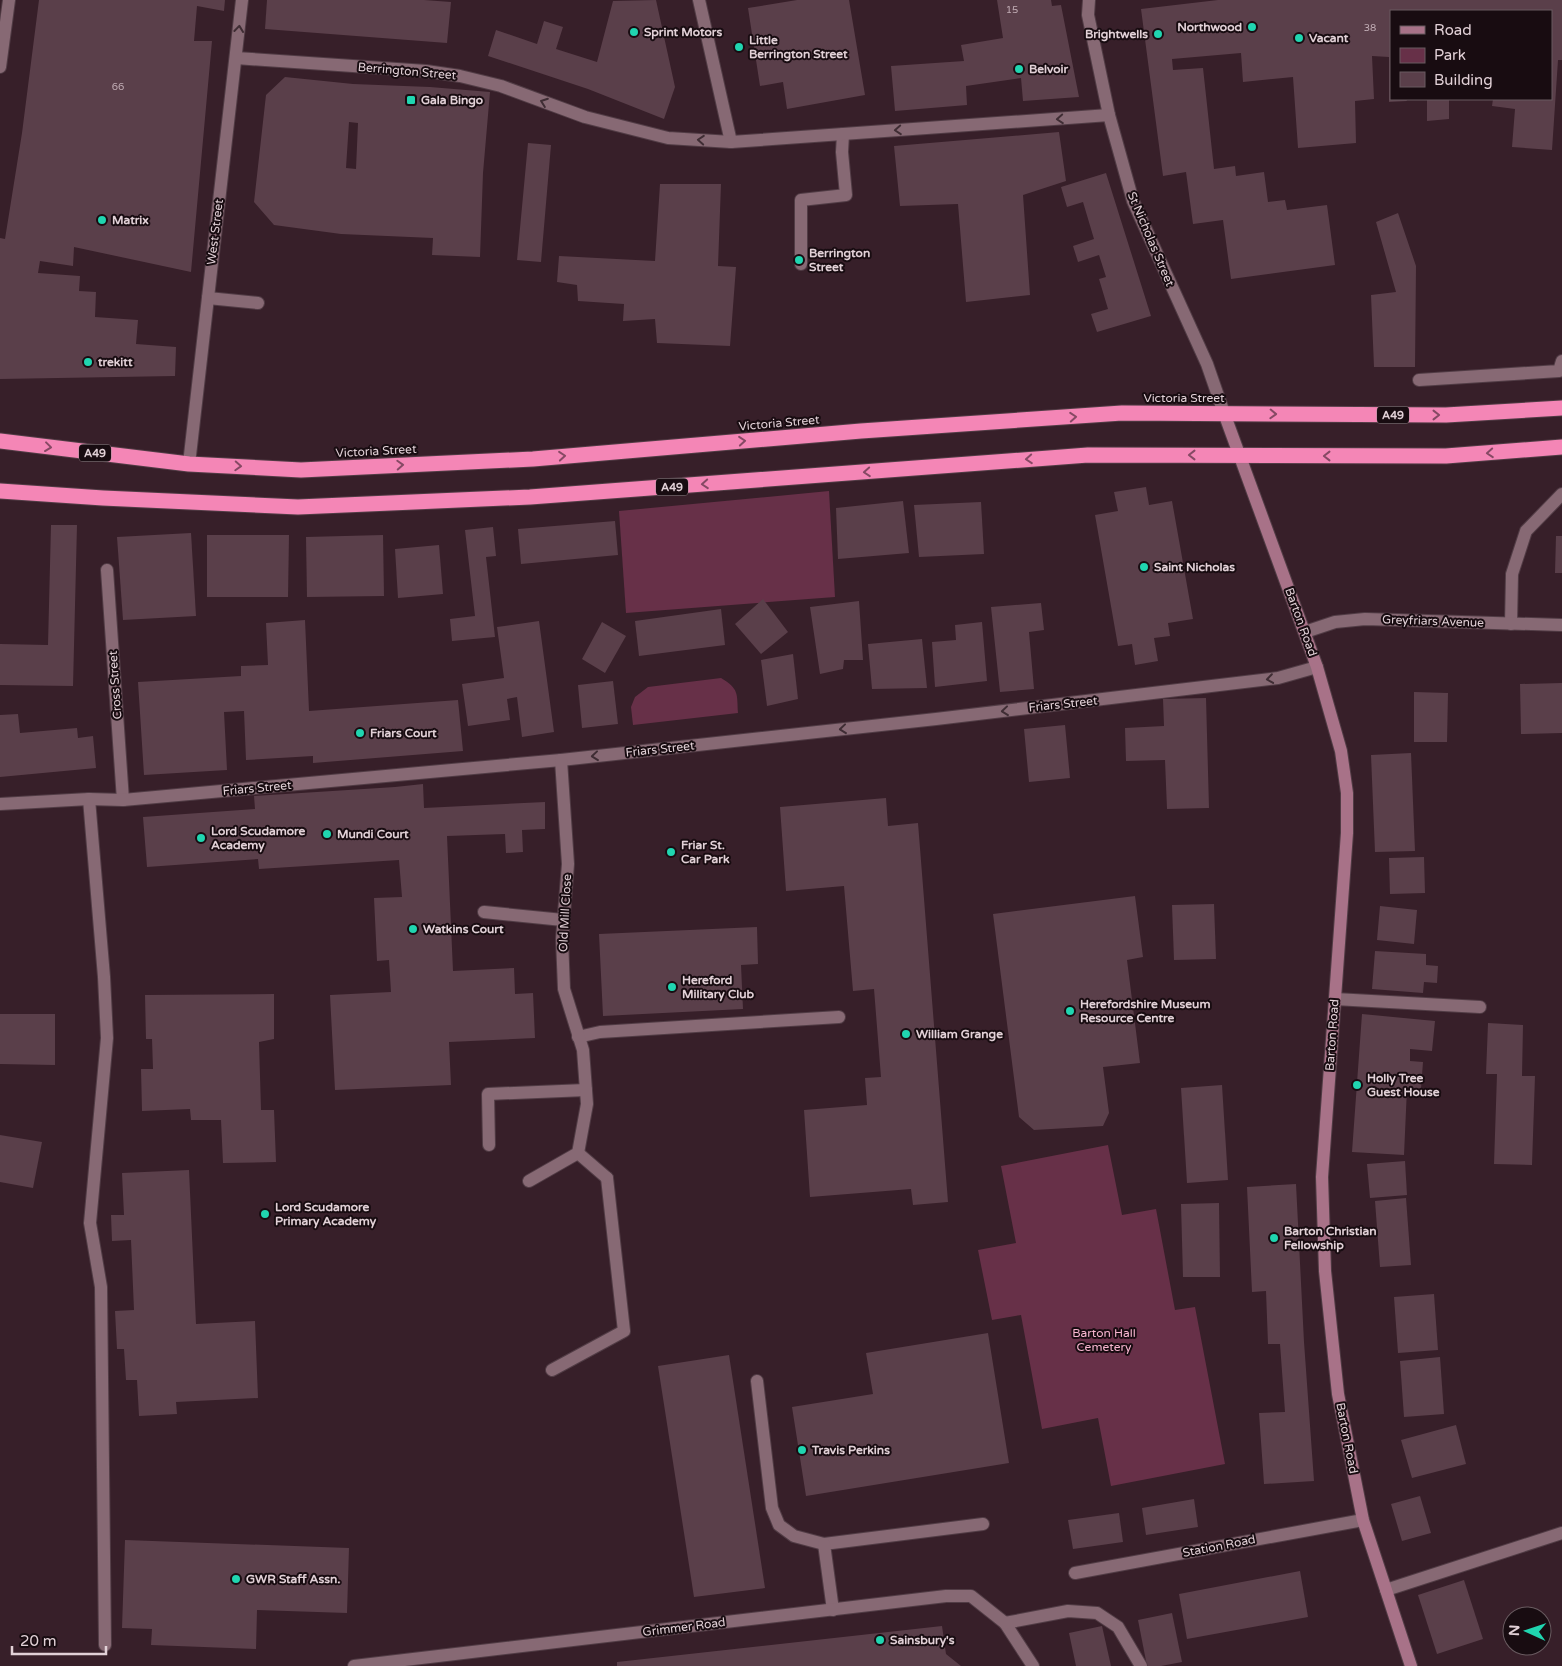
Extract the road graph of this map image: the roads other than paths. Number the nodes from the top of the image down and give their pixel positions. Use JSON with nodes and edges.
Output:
{"nodes":[{"id":1,"x":9,"y":0,"type":"edge"},
{"id":2,"x":242,"y":0,"type":"edge"},
{"id":3,"x":699,"y":0,"type":"edge"},
{"id":4,"x":1089,"y":0,"type":"edge"},
{"id":5,"x":236,"y":58,"type":"junction"},
{"id":6,"x":0,"y":67,"type":"edge"},
{"id":7,"x":1109,"y":116,"type":"junction"},
{"id":8,"x":843,"y":134,"type":"junction"},
{"id":9,"x":731,"y":142,"type":"junction"},
{"id":10,"x":801,"y":264,"type":"dead end"},
{"id":11,"x":208,"y":298,"type":"junction"},
{"id":12,"x":258,"y":303,"type":"dead end"},
{"id":13,"x":1562,"y":362,"type":"edge"},
{"id":14,"x":1419,"y":380,"type":"dead end"},
{"id":15,"x":1562,"y":408,"type":"edge"},
{"id":16,"x":1224,"y":413,"type":"junction"},
{"id":17,"x":0,"y":441,"type":"edge"},
{"id":18,"x":1562,"y":447,"type":"edge"},
{"id":19,"x":1240,"y":455,"type":"junction"},
{"id":20,"x":189,"y":464,"type":"junction"},
{"id":21,"x":0,"y":491,"type":"edge"},
{"id":22,"x":1562,"y":494,"type":"edge"},
{"id":23,"x":107,"y":570,"type":"dead end"},
{"id":24,"x":1511,"y":624,"type":"junction"},
{"id":25,"x":1562,"y":625,"type":"edge"},
{"id":26,"x":1305,"y":632,"type":"junction"},
{"id":27,"x":1317,"y":667,"type":"junction"},
{"id":28,"x":561,"y":760,"type":"junction"},
{"id":29,"x":89,"y":799,"type":"junction"},
{"id":30,"x":123,"y":800,"type":"junction"},
{"id":31,"x":0,"y":804,"type":"edge"},
{"id":32,"x":484,"y":912,"type":"dead end"},
{"id":33,"x":563,"y":920,"type":"junction"},
{"id":34,"x":1335,"y":998,"type":"junction"},
{"id":35,"x":1480,"y":1007,"type":"dead end"},
{"id":36,"x":839,"y":1017,"type":"dead end"},
{"id":37,"x":578,"y":1037,"type":"junction"},
{"id":38,"x":586,"y":1090,"type":"junction"},
{"id":39,"x":488,"y":1145,"type":"dead end"},
{"id":40,"x":578,"y":1153,"type":"junction"},
{"id":41,"x":529,"y":1181,"type":"dead end"},
{"id":42,"x":552,"y":1370,"type":"dead end"},
{"id":43,"x":757,"y":1381,"type":"dead end"},
{"id":44,"x":1363,"y":1520,"type":"junction"},
{"id":45,"x":983,"y":1524,"type":"dead end"},
{"id":46,"x":1562,"y":1533,"type":"edge"},
{"id":47,"x":824,"y":1544,"type":"junction"},
{"id":48,"x":1074,"y":1573,"type":"dead end"},
{"id":49,"x":1386,"y":1590,"type":"junction"},
{"id":50,"x":833,"y":1610,"type":"junction"},
{"id":51,"x":1005,"y":1623,"type":"junction"},
{"id":52,"x":105,"y":1645,"type":"dead end"},
{"id":53,"x":354,"y":1666,"type":"edge"},
{"id":54,"x":1033,"y":1666,"type":"edge"},
{"id":55,"x":1141,"y":1666,"type":"edge"},
{"id":56,"x":1411,"y":1666,"type":"edge"}],
"edges":[{"from":1,"to":6,"type":"street"},
{"from":5,"to":2,"type":"street","name":"West Street","one_way":true},
{"from":3,"to":9,"type":"street"},
{"from":4,"to":7,"type":"street","name":"St Nicholas Street"},
{"from":9,"to":5,"type":"street","name":"Berrington Street","one_way":true},
{"from":5,"to":11,"type":"street","name":"West Street"},
{"from":7,"to":8,"type":"street","name":"Berrington Street","one_way":true},
{"from":7,"to":16,"type":"street","name":"St Nicholas Street"},
{"from":8,"to":9,"type":"street","name":"Berrington Street"},
{"from":8,"to":10,"type":"street"},
{"from":11,"to":12,"type":"street"},
{"from":11,"to":20,"type":"street","name":"West Street"},
{"from":13,"to":14,"type":"street"},
{"from":16,"to":15,"type":"highway","name":"Victoria Street","number":"A49","one_way":true},
{"from":16,"to":19,"type":"street","name":"Barton Road"},
{"from":20,"to":16,"type":"highway","name":"Victoria Street","number":"A49","one_way":true},
{"from":17,"to":20,"type":"highway","name":"Victoria Street","number":"A49","one_way":true},
{"from":18,"to":19,"type":"highway","number":"A49","one_way":true},
{"from":19,"to":21,"type":"highway","number":"A49","one_way":true},
{"from":19,"to":26,"type":"street","name":"Barton Road"},
{"from":22,"to":24,"type":"street"},
{"from":23,"to":30,"type":"street","name":"Cross Street"},
{"from":24,"to":25,"type":"street","name":"Greyfriars Avenue"},
{"from":24,"to":26,"type":"street","name":"Greyfriars Avenue"},
{"from":26,"to":27,"type":"street","name":"Barton Road"},
{"from":27,"to":28,"type":"street","name":"Friars Street","one_way":true},
{"from":27,"to":34,"type":"street","name":"Barton Road"},
{"from":28,"to":30,"type":"street","name":"Friars Street"},
{"from":28,"to":33,"type":"street","name":"Old Mill Close"},
{"from":29,"to":30,"type":"street","name":"Friars Street"},
{"from":29,"to":31,"type":"street","name":"Friars Street"},
{"from":29,"to":52,"type":"street"},
{"from":32,"to":33,"type":"street"},
{"from":33,"to":37,"type":"street","name":"Old Mill Close"},
{"from":34,"to":35,"type":"street"},
{"from":34,"to":44,"type":"street","name":"Barton Road"},
{"from":36,"to":37,"type":"street"},
{"from":37,"to":38,"type":"street","name":"Old Mill Close"},
{"from":38,"to":39,"type":"street"},
{"from":38,"to":40,"type":"street","name":"Old Mill Close"},
{"from":40,"to":41,"type":"street"},
{"from":40,"to":42,"type":"street"},
{"from":43,"to":47,"type":"street"},
{"from":44,"to":48,"type":"street","name":"Station Road"},
{"from":44,"to":49,"type":"street","name":"Barton Road"},
{"from":45,"to":47,"type":"street"},
{"from":46,"to":49,"type":"street"},
{"from":47,"to":50,"type":"street"},
{"from":49,"to":56,"type":"street","name":"Barton Road"},
{"from":50,"to":51,"type":"street","name":"Grimmer Road"},
{"from":50,"to":53,"type":"street","name":"Grimmer Road"},
{"from":51,"to":54,"type":"street","name":"Grimmer Road"},
{"from":51,"to":55,"type":"street"}]}
